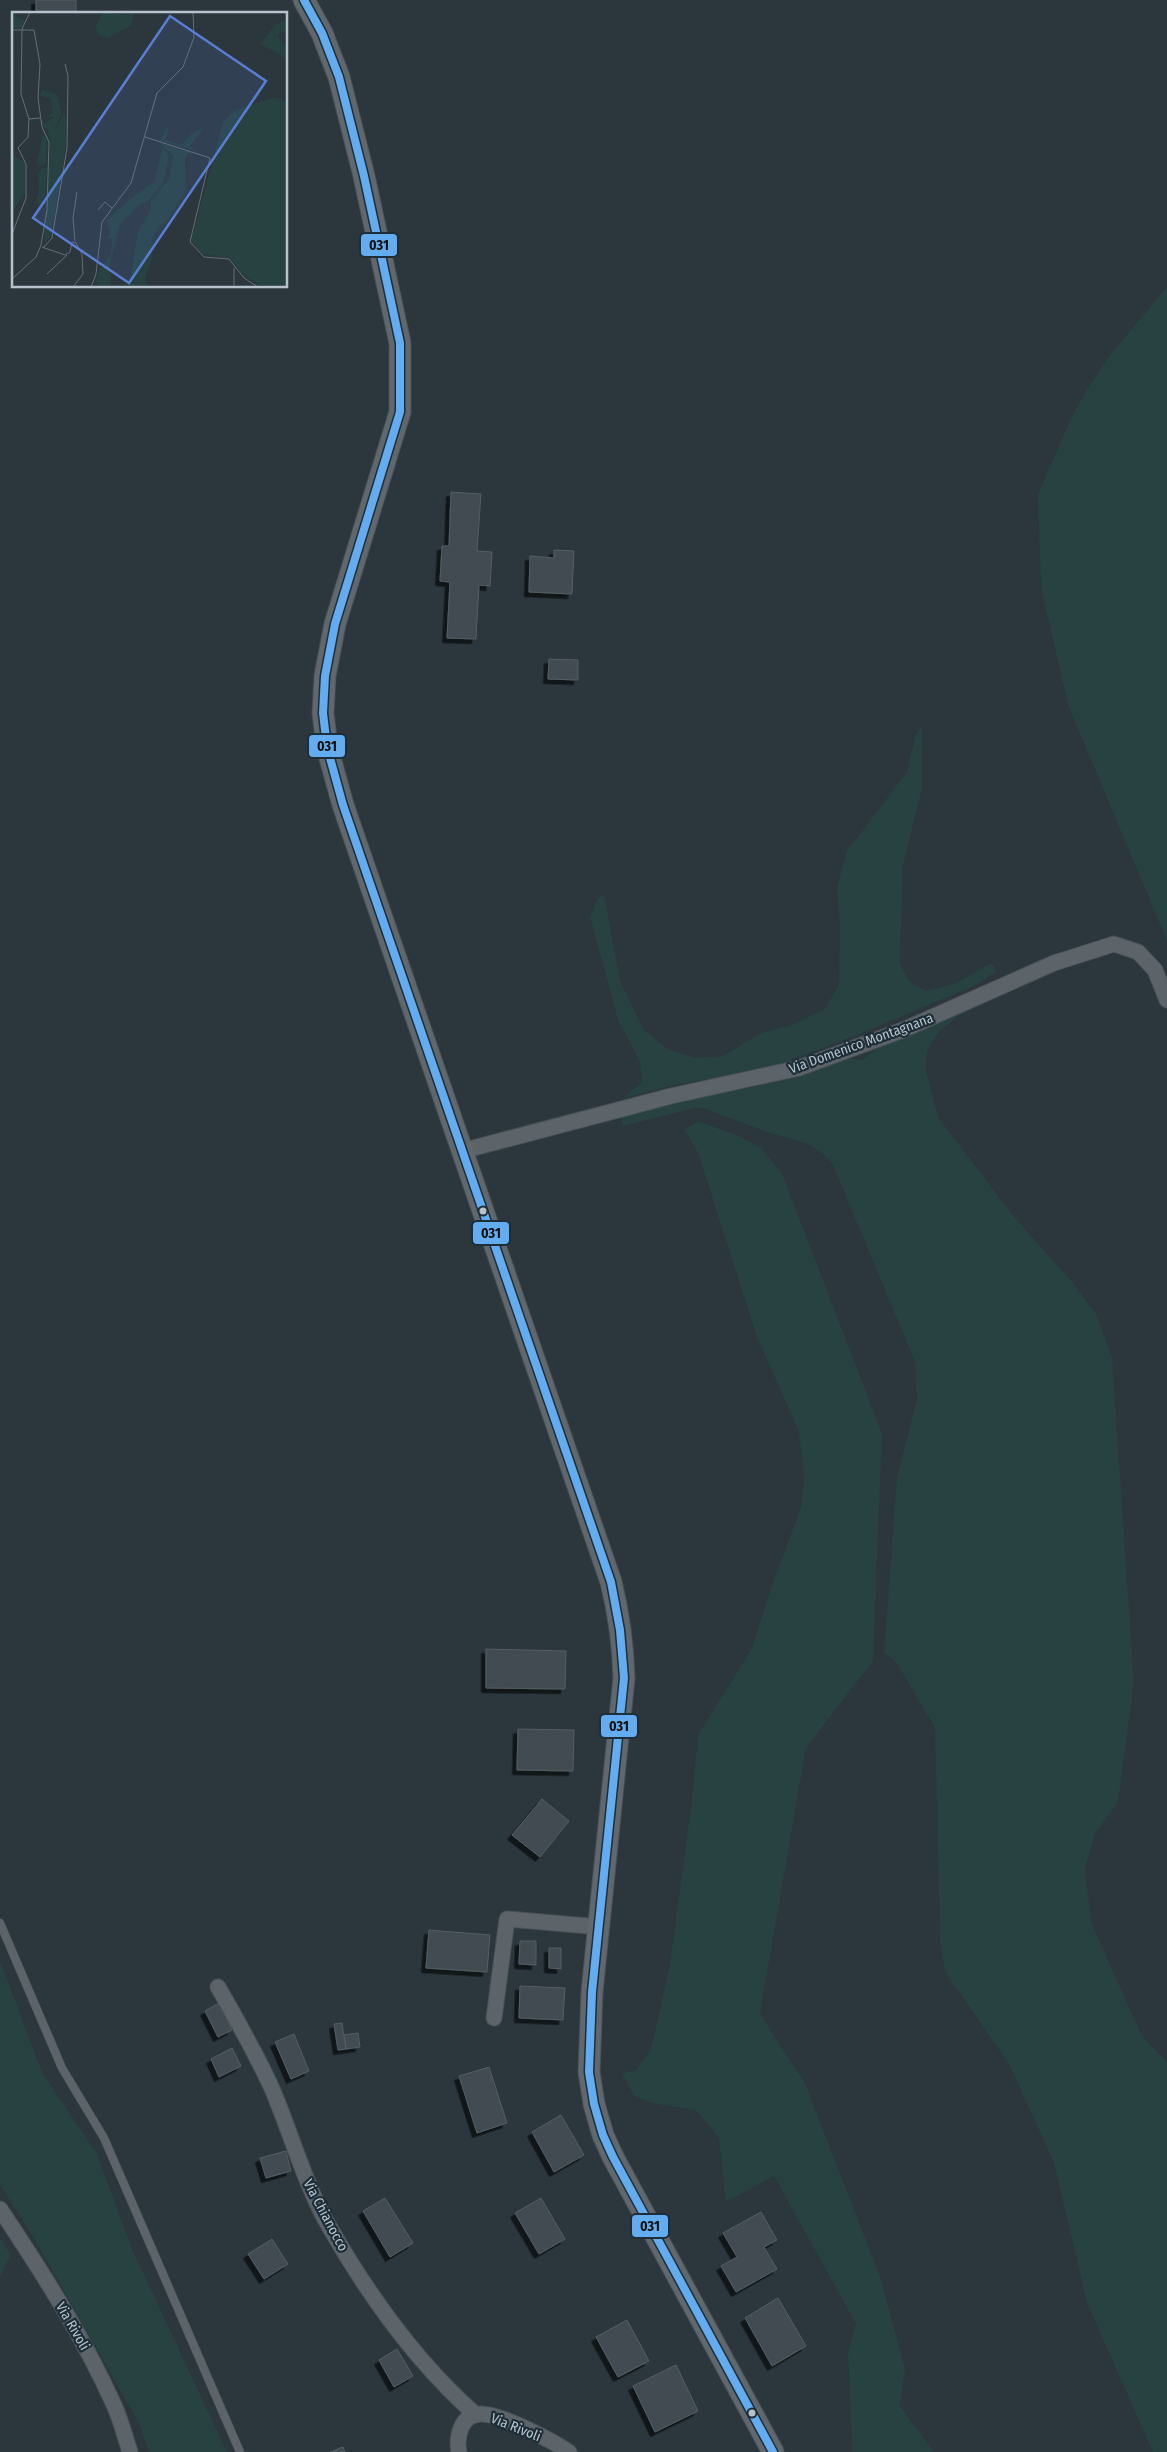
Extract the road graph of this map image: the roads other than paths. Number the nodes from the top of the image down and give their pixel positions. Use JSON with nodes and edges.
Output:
{"nodes":[{"id":1,"x":304,"y":0,"type":"edge"},
{"id":2,"x":1167,"y":1000,"type":"edge"},
{"id":3,"x":462,"y":1151,"type":"junction"},
{"id":4,"x":0,"y":1923,"type":"edge"},
{"id":5,"x":600,"y":1927,"type":"junction"},
{"id":6,"x":218,"y":1987,"type":"dead end"},
{"id":7,"x":494,"y":2018,"type":"dead end"},
{"id":8,"x":0,"y":2209,"type":"edge"},
{"id":9,"x":476,"y":2415,"type":"junction"},
{"id":10,"x":130,"y":2452,"type":"edge"},
{"id":11,"x":240,"y":2452,"type":"edge"},
{"id":12,"x":459,"y":2452,"type":"edge"},
{"id":13,"x":569,"y":2452,"type":"edge"},
{"id":14,"x":773,"y":2452,"type":"edge"}],
"edges":[{"from":1,"to":3,"type":"main road"},
{"from":2,"to":3,"type":"street","name":"Via Domenico Montagnana"},
{"from":3,"to":5,"type":"main road"},
{"from":4,"to":11,"type":"lane"},
{"from":5,"to":7,"type":"street"},
{"from":5,"to":14,"type":"main road"},
{"from":6,"to":9,"type":"street","name":"Via Chianocco"},
{"from":8,"to":10,"type":"street","name":"Via Rivoli"},
{"from":9,"to":12,"type":"street","name":"Via Rivoli"},
{"from":9,"to":13,"type":"street","name":"Via Rivoli"}]}
